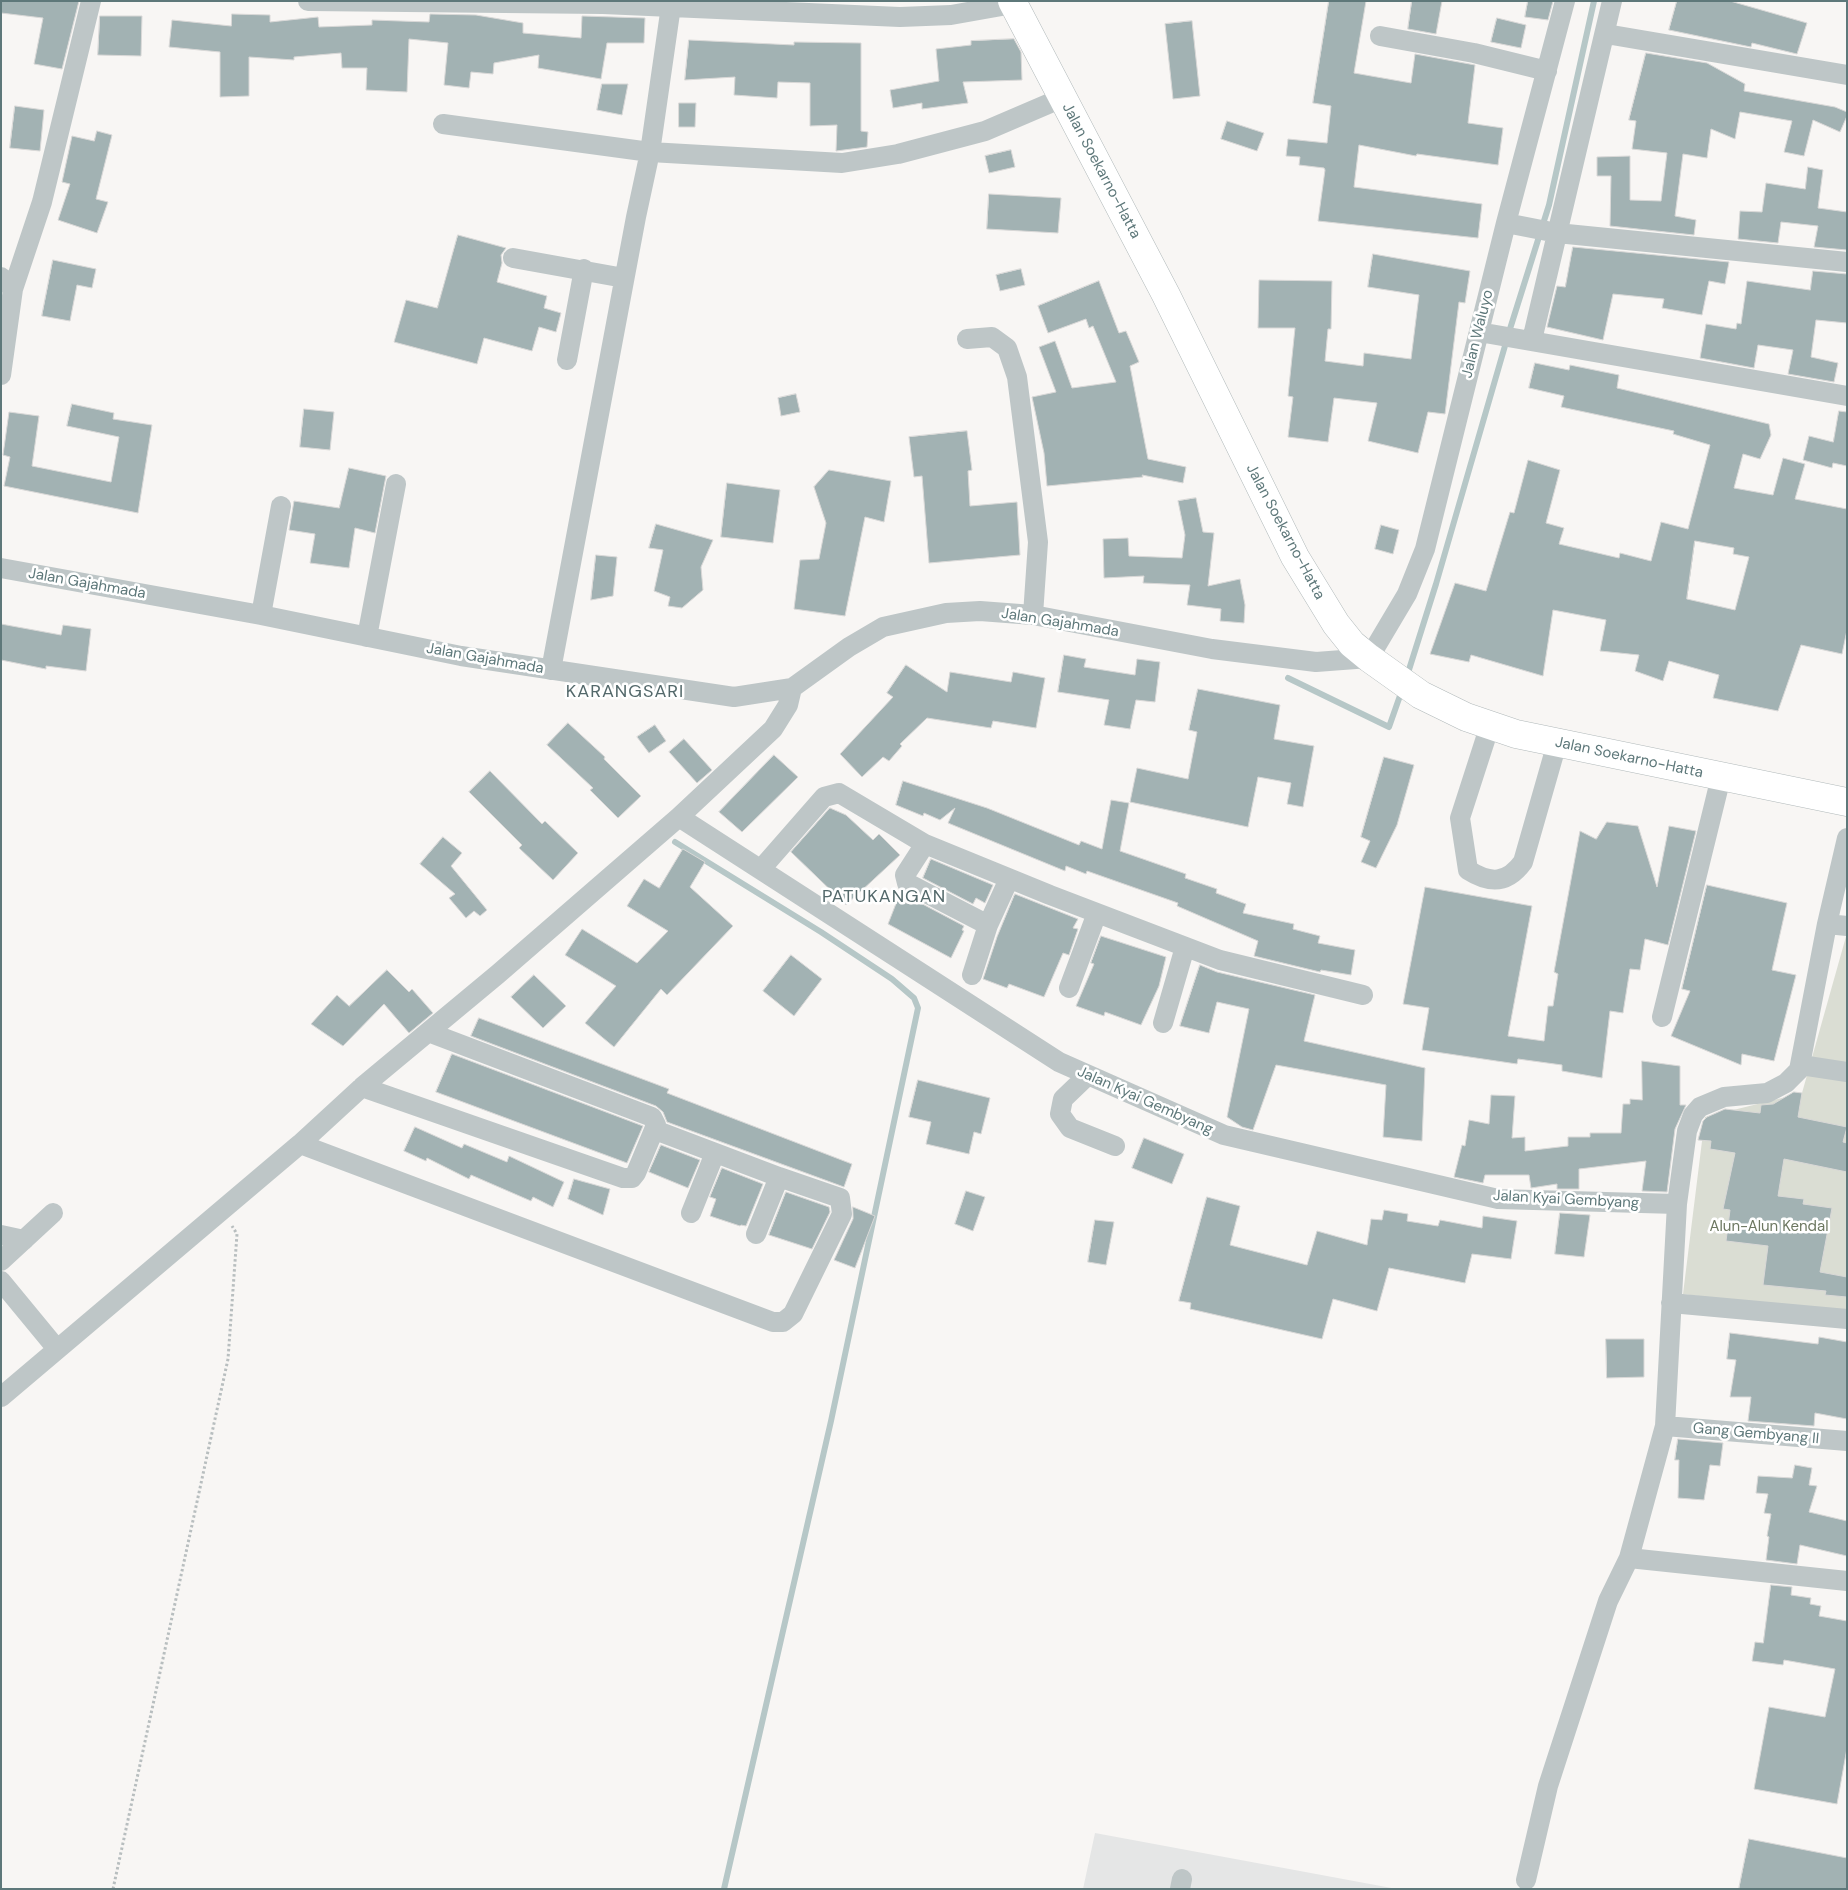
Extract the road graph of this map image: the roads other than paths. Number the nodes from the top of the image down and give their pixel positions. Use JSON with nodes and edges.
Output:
{"nodes":[{"id":1,"x":91,"y":1,"type":"edge"},
{"id":2,"x":308,"y":1,"type":"edge"},
{"id":3,"x":1566,"y":1,"type":"edge"},
{"id":4,"x":1612,"y":1,"type":"edge"},
{"id":5,"x":332,"y":2,"type":"edge"},
{"id":6,"x":1012,"y":2,"type":"edge"},
{"id":7,"x":670,"y":6,"type":"junction"},
{"id":8,"x":1606,"y":34,"type":"junction"},
{"id":9,"x":1380,"y":36,"type":"dead end"},
{"id":10,"x":1547,"y":70,"type":"junction"},
{"id":11,"x":1847,"y":75,"type":"edge"},
{"id":12,"x":1062,"y":98,"type":"junction"},
{"id":13,"x":443,"y":124,"type":"dead end"},
{"id":14,"x":650,"y":152,"type":"junction"},
{"id":15,"x":1513,"y":224,"type":"junction"},
{"id":16,"x":1552,"y":231,"type":"junction"},
{"id":17,"x":513,"y":258,"type":"dead end"},
{"id":18,"x":1847,"y":262,"type":"edge"},
{"id":19,"x":584,"y":269,"type":"junction"},
{"id":20,"x":624,"y":278,"type":"junction"},
{"id":21,"x":7,"y":283,"type":"edge"},
{"id":22,"x":1486,"y":333,"type":"junction"},
{"id":23,"x":967,"y":339,"type":"dead end"},
{"id":24,"x":1528,"y":339,"type":"junction"},
{"id":25,"x":567,"y":360,"type":"dead end"},
{"id":26,"x":1,"y":375,"type":"edge"},
{"id":27,"x":1847,"y":396,"type":"edge"},
{"id":28,"x":396,"y":484,"type":"dead end"},
{"id":29,"x":281,"y":506,"type":"dead end"},
{"id":30,"x":1,"y":568,"type":"edge"},
{"id":31,"x":261,"y":615,"type":"junction"},
{"id":32,"x":1033,"y":615,"type":"junction"},
{"id":33,"x":366,"y":637,"type":"junction"},
{"id":34,"x":1377,"y":664,"type":"junction"},
{"id":35,"x":551,"y":670,"type":"junction"},
{"id":36,"x":792,"y":688,"type":"junction"},
{"id":37,"x":1490,"y":725,"type":"junction"},
{"id":38,"x":1557,"y":743,"type":"junction"},
{"id":39,"x":1721,"y":777,"type":"junction"},
{"id":40,"x":1847,"y":802,"type":"edge"},
{"id":41,"x":679,"y":817,"type":"junction"},
{"id":42,"x":1847,"y":838,"type":"edge"},
{"id":43,"x":925,"y":844,"type":"junction"},
{"id":44,"x":760,"y":869,"type":"junction"},
{"id":45,"x":1009,"y":879,"type":"junction"},
{"id":46,"x":1097,"y":913,"type":"junction"},
{"id":47,"x":988,"y":925,"type":"junction"},
{"id":48,"x":1837,"y":925,"type":"edge"},
{"id":49,"x":1185,"y":947,"type":"junction"},
{"id":50,"x":972,"y":975,"type":"dead end"},
{"id":51,"x":1068,"y":988,"type":"dead end"},
{"id":52,"x":1363,"y":995,"type":"dead end"},
{"id":53,"x":1662,"y":1017,"type":"dead end"},
{"id":54,"x":1163,"y":1023,"type":"dead end"},
{"id":55,"x":428,"y":1032,"type":"junction"},
{"id":56,"x":1801,"y":1065,"type":"junction"},
{"id":57,"x":1847,"y":1072,"type":"edge"},
{"id":58,"x":1088,"y":1075,"type":"junction"},
{"id":59,"x":362,"y":1087,"type":"junction"},
{"id":60,"x":654,"y":1130,"type":"junction"},
{"id":61,"x":300,"y":1144,"type":"junction"},
{"id":62,"x":1115,"y":1146,"type":"dead end"},
{"id":63,"x":715,"y":1153,"type":"junction"},
{"id":64,"x":779,"y":1178,"type":"junction"},
{"id":65,"x":1678,"y":1204,"type":"junction"},
{"id":66,"x":53,"y":1213,"type":"dead end"},
{"id":67,"x":691,"y":1213,"type":"dead end"},
{"id":68,"x":756,"y":1234,"type":"dead end"},
{"id":69,"x":1,"y":1235,"type":"edge"},
{"id":70,"x":24,"y":1240,"type":"junction"},
{"id":71,"x":1,"y":1261,"type":"edge"},
{"id":72,"x":1,"y":1281,"type":"edge"},
{"id":73,"x":1671,"y":1303,"type":"junction"},
{"id":74,"x":1847,"y":1319,"type":"edge"},
{"id":75,"x":57,"y":1349,"type":"junction"},
{"id":76,"x":1,"y":1397,"type":"edge"},
{"id":77,"x":1664,"y":1426,"type":"junction"},
{"id":78,"x":1847,"y":1442,"type":"edge"},
{"id":79,"x":1629,"y":1558,"type":"junction"},
{"id":80,"x":1847,"y":1581,"type":"edge"},
{"id":81,"x":1526,"y":1880,"type":"dead end"}],
"edges":[{"from":1,"to":21,"type":"street"},
{"from":2,"to":5,"type":"street"},
{"from":3,"to":10,"type":"street","name":"Jalan Waluyo"},
{"from":4,"to":8,"type":"street"},
{"from":5,"to":7,"type":"street"},
{"from":6,"to":7,"type":"street"},
{"from":6,"to":12,"type":"highway","name":"Jalan Soekarno-Hatta"},
{"from":7,"to":14,"type":"street"},
{"from":8,"to":11,"type":"street"},
{"from":8,"to":16,"type":"street"},
{"from":9,"to":10,"type":"street"},
{"from":10,"to":15,"type":"street","name":"Jalan Waluyo"},
{"from":12,"to":14,"type":"street"},
{"from":12,"to":34,"type":"highway","name":"Jalan Soekarno-Hatta"},
{"from":13,"to":14,"type":"street"},
{"from":14,"to":20,"type":"street"},
{"from":15,"to":16,"type":"street"},
{"from":15,"to":22,"type":"street","name":"Jalan Waluyo"},
{"from":16,"to":18,"type":"street"},
{"from":16,"to":24,"type":"street"},
{"from":17,"to":19,"type":"street"},
{"from":19,"to":20,"type":"street"},
{"from":19,"to":25,"type":"street"},
{"from":20,"to":35,"type":"street"},
{"from":21,"to":26,"type":"street"},
{"from":22,"to":24,"type":"street"},
{"from":22,"to":34,"type":"street","name":"Jalan Waluyo"},
{"from":23,"to":32,"type":"street"},
{"from":24,"to":27,"type":"street"},
{"from":28,"to":33,"type":"street"},
{"from":29,"to":31,"type":"street"},
{"from":30,"to":31,"type":"street","name":"Jalan Gajahmada"},
{"from":31,"to":33,"type":"street","name":"Jalan Gajahmada"},
{"from":32,"to":34,"type":"street","name":"Jalan Gajahmada"},
{"from":32,"to":36,"type":"street","name":"Jalan Gajahmada"},
{"from":33,"to":35,"type":"street","name":"Jalan Gajahmada"},
{"from":34,"to":37,"type":"highway","name":"Jalan Soekarno-Hatta"},
{"from":35,"to":36,"type":"street","name":"Jalan Gajahmada"},
{"from":36,"to":41,"type":"street"},
{"from":37,"to":38,"type":"highway","name":"Jalan Soekarno-Hatta"},
{"from":37,"to":38,"type":"street"},
{"from":38,"to":39,"type":"highway","name":"Jalan Soekarno-Hatta"},
{"from":39,"to":40,"type":"highway","name":"Jalan Soekarno-Hatta"},
{"from":39,"to":53,"type":"street"},
{"from":41,"to":44,"type":"street","name":"Jalan Kyai Gembyang"},
{"from":41,"to":55,"type":"street"},
{"from":42,"to":48,"type":"street"},
{"from":43,"to":44,"type":"street"},
{"from":43,"to":45,"type":"street"},
{"from":43,"to":47,"type":"street"},
{"from":44,"to":58,"type":"street","name":"Jalan Kyai Gembyang"},
{"from":45,"to":46,"type":"street"},
{"from":45,"to":47,"type":"street"},
{"from":46,"to":49,"type":"street"},
{"from":46,"to":51,"type":"street"},
{"from":47,"to":50,"type":"street"},
{"from":48,"to":56,"type":"street"},
{"from":49,"to":52,"type":"street"},
{"from":49,"to":54,"type":"street"},
{"from":55,"to":59,"type":"street"},
{"from":55,"to":60,"type":"street"},
{"from":56,"to":57,"type":"street"},
{"from":56,"to":65,"type":"street"},
{"from":58,"to":62,"type":"street"},
{"from":58,"to":65,"type":"street","name":"Jalan Kyai Gembyang"},
{"from":59,"to":60,"type":"street"},
{"from":59,"to":61,"type":"street"},
{"from":60,"to":63,"type":"street"},
{"from":61,"to":64,"type":"street"},
{"from":61,"to":75,"type":"street"},
{"from":63,"to":64,"type":"street"},
{"from":63,"to":67,"type":"street"},
{"from":64,"to":68,"type":"street"},
{"from":65,"to":73,"type":"street"},
{"from":66,"to":70,"type":"street"},
{"from":69,"to":70,"type":"street"},
{"from":70,"to":71,"type":"street"},
{"from":72,"to":75,"type":"street"},
{"from":73,"to":74,"type":"street"},
{"from":73,"to":77,"type":"street"},
{"from":75,"to":76,"type":"street"},
{"from":77,"to":78,"type":"street","name":"Gang Gembyang II"},
{"from":77,"to":79,"type":"street"},
{"from":79,"to":80,"type":"street"},
{"from":79,"to":81,"type":"street"}]}
